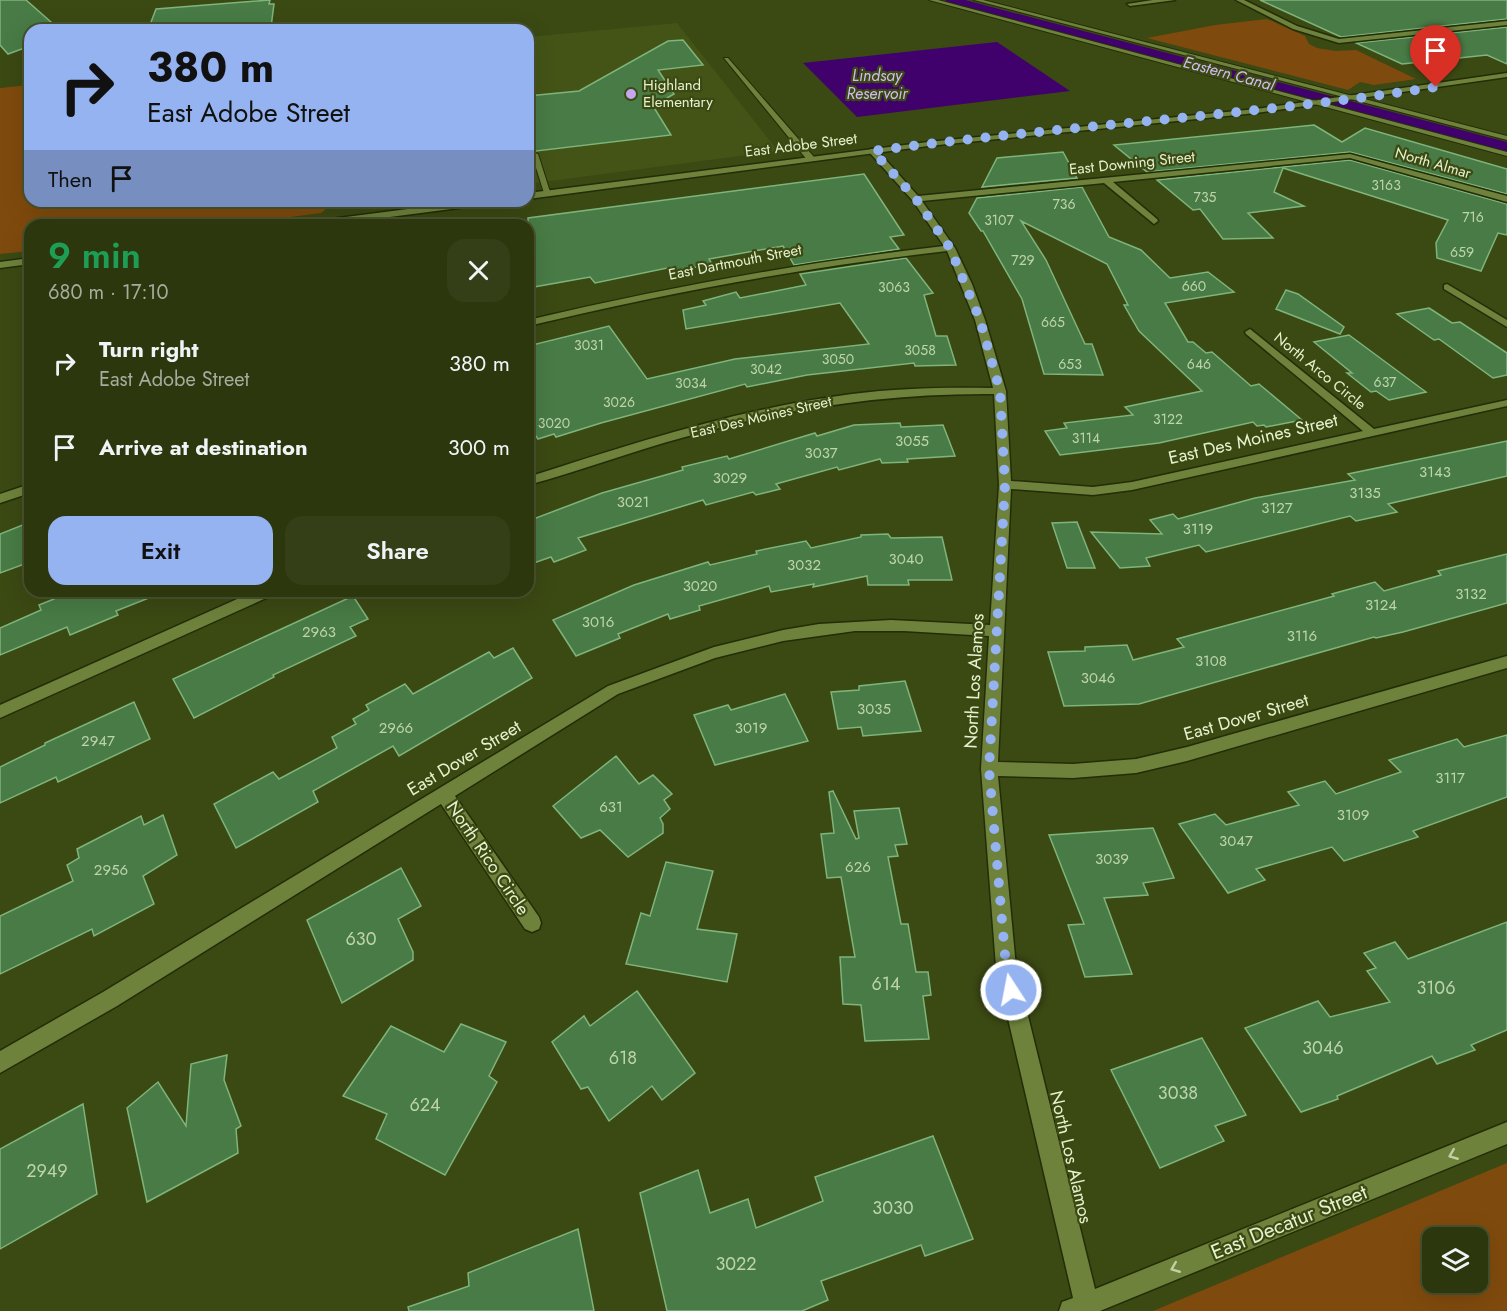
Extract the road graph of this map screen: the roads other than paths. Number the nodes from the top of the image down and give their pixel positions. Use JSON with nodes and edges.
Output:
{"nodes":[{"id":1,"x":932,"y":0,"type":"edge"},
{"id":2,"x":977,"y":0,"type":"edge"},
{"id":3,"x":1172,"y":0,"type":"edge"},
{"id":4,"x":1239,"y":0,"type":"edge"},
{"id":5,"x":1130,"y":4,"type":"dead end"},
{"id":6,"x":1507,"y":23,"type":"edge"},
{"id":7,"x":726,"y":59,"type":"dead end"},
{"id":8,"x":1507,"y":75,"type":"edge"},
{"id":9,"x":1354,"y":98,"type":"junction"},
{"id":10,"x":1322,"y":103,"type":"junction"},
{"id":11,"x":1507,"y":138,"type":"edge"},
{"id":12,"x":873,"y":151,"type":"junction"},
{"id":13,"x":534,"y":154,"type":"dead end"},
{"id":14,"x":1507,"y":154,"type":"edge"},
{"id":15,"x":1350,"y":156,"type":"joint"},
{"id":16,"x":811,"y":159,"type":"junction"},
{"id":17,"x":1106,"y":180,"type":"junction"},
{"id":18,"x":548,"y":193,"type":"junction"},
{"id":19,"x":534,"y":195,"type":"edge"},
{"id":20,"x":916,"y":199,"type":"junction"},
{"id":21,"x":1507,"y":199,"type":"edge"},
{"id":22,"x":444,"y":207,"type":"edge"},
{"id":23,"x":353,"y":219,"type":"edge"},
{"id":24,"x":1154,"y":221,"type":"dead end"},
{"id":25,"x":950,"y":248,"type":"junction"},
{"id":26,"x":24,"y":262,"type":"edge"},
{"id":27,"x":0,"y":265,"type":"edge"},
{"id":28,"x":1447,"y":286,"type":"dead end"},
{"id":29,"x":534,"y":321,"type":"edge"},
{"id":30,"x":1507,"y":324,"type":"edge"},
{"id":31,"x":1250,"y":332,"type":"dead end"},
{"id":32,"x":1000,"y":391,"type":"junction"},
{"id":33,"x":1507,"y":403,"type":"edge"},
{"id":34,"x":1372,"y":433,"type":"junction"},
{"id":35,"x":534,"y":479,"type":"edge"},
{"id":36,"x":1005,"y":485,"type":"junction"},
{"id":37,"x":24,"y":490,"type":"edge"},
{"id":38,"x":0,"y":499,"type":"edge"},
{"id":39,"x":255,"y":597,"type":"edge"},
{"id":40,"x":995,"y":631,"type":"junction"},
{"id":41,"x":1507,"y":662,"type":"edge"},
{"id":42,"x":0,"y":712,"type":"edge"},
{"id":43,"x":989,"y":769,"type":"junction"},
{"id":44,"x":444,"y":794,"type":"junction"},
{"id":45,"x":531,"y":923,"type":"dead end"},
{"id":46,"x":0,"y":1063,"type":"edge"},
{"id":47,"x":1507,"y":1133,"type":"edge"},
{"id":48,"x":1082,"y":1309,"type":"edge"}],
"edges":[{"from":1,"to":10,"type":"lane"},
{"from":2,"to":9,"type":"lane"},
{"from":3,"to":5,"type":"street"},
{"from":4,"to":6,"type":"street"},
{"from":7,"to":16,"type":"lane"},
{"from":8,"to":9,"type":"street","name":"East Adobe Street"},
{"from":9,"to":10,"type":"street","name":"East Adobe Street"},
{"from":9,"to":11,"type":"lane"},
{"from":10,"to":12,"type":"street","name":"East Adobe Street"},
{"from":10,"to":14,"type":"lane"},
{"from":12,"to":16,"type":"street","name":"East Adobe Street"},
{"from":12,"to":20,"type":"street","name":"North Los Alamos"},
{"from":13,"to":18,"type":"lane"},
{"from":15,"to":17,"type":"street","name":"East Downing Street"},
{"from":15,"to":21,"type":"street","name":"North Almar"},
{"from":16,"to":18,"type":"street","name":"East Adobe Street"},
{"from":17,"to":20,"type":"street","name":"East Downing Street"},
{"from":17,"to":24,"type":"street"},
{"from":18,"to":19,"type":"street","name":"East Adobe Street"},
{"from":20,"to":25,"type":"street","name":"North Los Alamos"},
{"from":22,"to":23,"type":"street"},
{"from":25,"to":29,"type":"street","name":"East Dartmouth Street"},
{"from":25,"to":32,"type":"street","name":"North Los Alamos"},
{"from":26,"to":27,"type":"street"},
{"from":28,"to":30,"type":"street"},
{"from":31,"to":34,"type":"street","name":"North Arco Circle"},
{"from":32,"to":35,"type":"street","name":"East Des Moines Street"},
{"from":32,"to":36,"type":"street","name":"North Los Alamos"},
{"from":33,"to":34,"type":"street","name":"East Des Moines Street"},
{"from":34,"to":36,"type":"street","name":"East Des Moines Street"},
{"from":36,"to":40,"type":"street","name":"North Los Alamos"},
{"from":37,"to":38,"type":"street"},
{"from":39,"to":42,"type":"street"},
{"from":40,"to":43,"type":"street","name":"North Los Alamos"},
{"from":40,"to":44,"type":"street","name":"East Dover Street"},
{"from":41,"to":43,"type":"street","name":"East Dover Street"},
{"from":43,"to":48,"type":"street","name":"North Los Alamos"},
{"from":44,"to":45,"type":"street","name":"North Rico Circle"},
{"from":44,"to":46,"type":"street","name":"East Dover Street"},
{"from":47,"to":48,"type":"street","name":"East Decatur Street","one_way":true}]}
